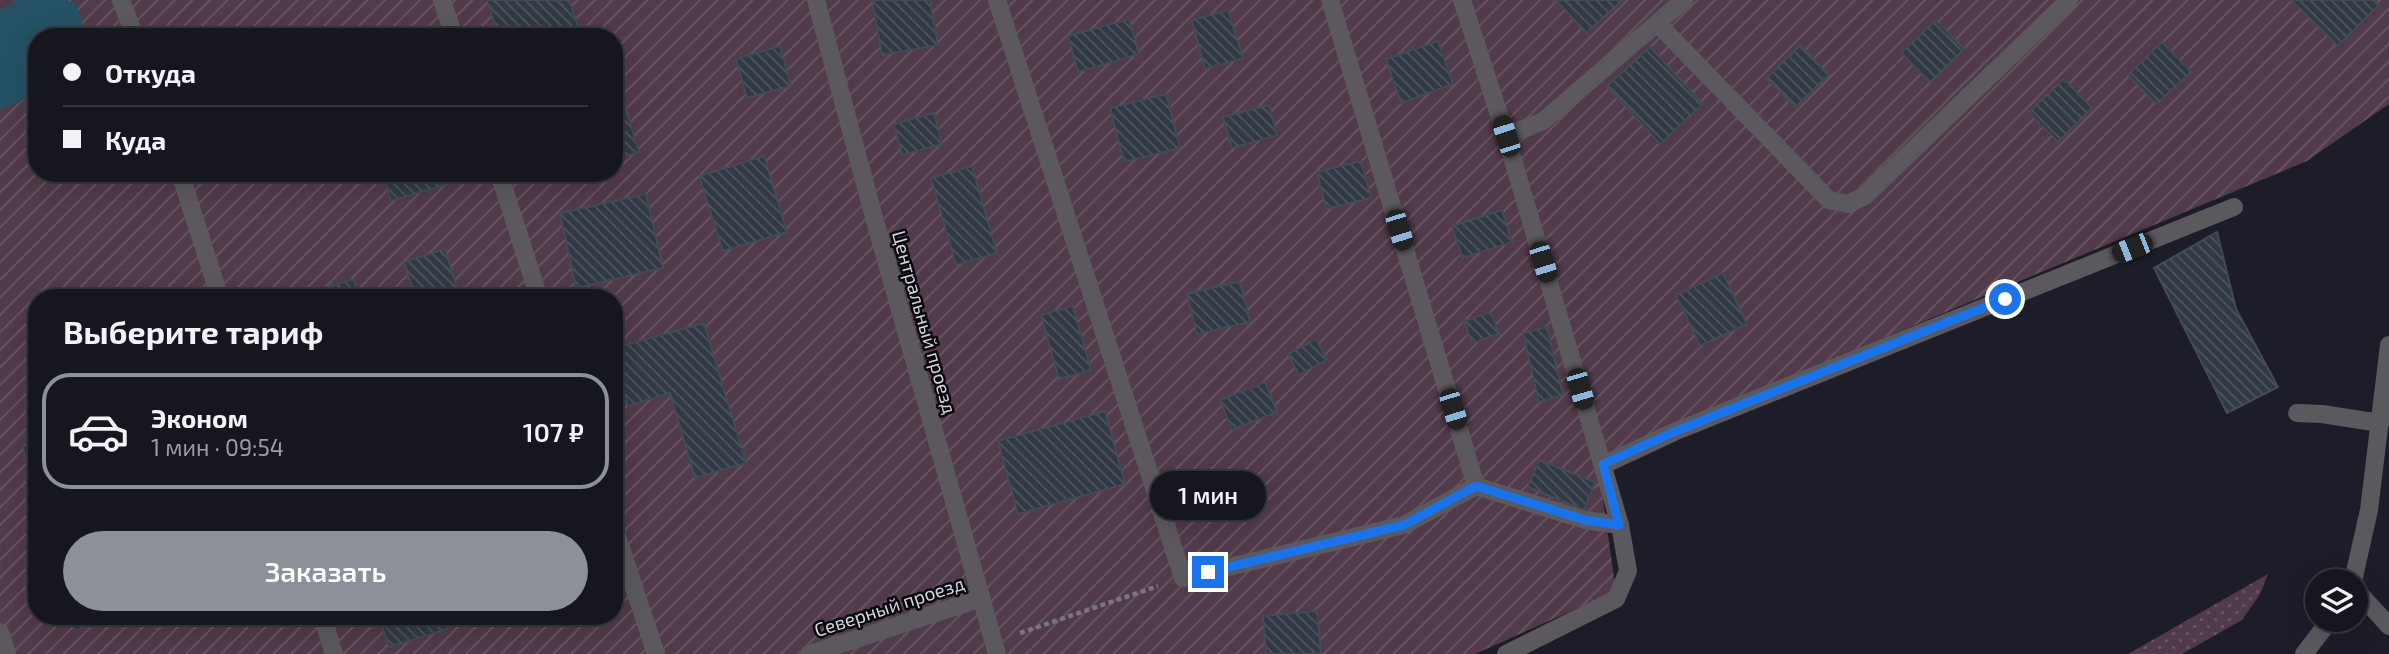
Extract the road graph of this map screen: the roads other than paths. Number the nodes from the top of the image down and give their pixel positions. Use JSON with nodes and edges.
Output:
{"nodes":[{"id":1,"x":121,"y":0,"type":"edge"},
{"id":2,"x":442,"y":0,"type":"edge"},
{"id":3,"x":816,"y":0,"type":"edge"},
{"id":4,"x":997,"y":0,"type":"edge"},
{"id":5,"x":1330,"y":0,"type":"edge"},
{"id":6,"x":1461,"y":0,"type":"edge"},
{"id":7,"x":1684,"y":0,"type":"edge"},
{"id":8,"x":2069,"y":0,"type":"edge"},
{"id":9,"x":1658,"y":24,"type":"junction"},
{"id":10,"x":132,"y":28,"type":"edge"},
{"id":11,"x":451,"y":28,"type":"edge"},
{"id":12,"x":1506,"y":136,"type":"junction"},
{"id":13,"x":183,"y":182,"type":"edge"},
{"id":14,"x":502,"y":182,"type":"edge"},
{"id":15,"x":2234,"y":207,"type":"dead end"},
{"id":16,"x":217,"y":289,"type":"edge"},
{"id":17,"x":537,"y":289,"type":"edge"},
{"id":18,"x":2389,"y":345,"type":"edge"},
{"id":19,"x":2297,"y":413,"type":"dead end"},
{"id":20,"x":2380,"y":423,"type":"junction"},
{"id":21,"x":1603,"y":464,"type":"junction"},
{"id":22,"x":1476,"y":486,"type":"junction"},
{"id":23,"x":1619,"y":525,"type":"junction"},
{"id":24,"x":623,"y":554,"type":"edge"},
{"id":25,"x":2356,"y":569,"type":"edge"},
{"id":26,"x":982,"y":598,"type":"junction"},
{"id":27,"x":2368,"y":603,"type":"edge"},
{"id":28,"x":325,"y":625,"type":"edge"},
{"id":29,"x":2389,"y":626,"type":"edge"},
{"id":30,"x":0,"y":632,"type":"edge"},
{"id":31,"x":2321,"y":632,"type":"edge"},
{"id":32,"x":995,"y":648,"type":"edge"},
{"id":33,"x":7,"y":654,"type":"edge"},
{"id":34,"x":334,"y":654,"type":"edge"},
{"id":35,"x":656,"y":654,"type":"edge"},
{"id":36,"x":810,"y":654,"type":"edge"},
{"id":37,"x":1506,"y":654,"type":"edge"},
{"id":38,"x":2304,"y":654,"type":"edge"}],
"edges":[{"from":1,"to":10,"type":"street"},
{"from":2,"to":11,"type":"street"},
{"from":3,"to":26,"type":"street","name":"Центральный проезд"},
{"from":4,"to":22,"type":"street"},
{"from":5,"to":22,"type":"street"},
{"from":6,"to":12,"type":"street"},
{"from":7,"to":9,"type":"street"},
{"from":8,"to":9,"type":"street"},
{"from":9,"to":12,"type":"street"},
{"from":12,"to":21,"type":"street"},
{"from":13,"to":16,"type":"street"},
{"from":14,"to":17,"type":"street"},
{"from":15,"to":21,"type":"street"},
{"from":18,"to":20,"type":"street"},
{"from":19,"to":20,"type":"street"},
{"from":20,"to":25,"type":"street"},
{"from":21,"to":23,"type":"street"},
{"from":22,"to":23,"type":"street"},
{"from":23,"to":37,"type":"street"},
{"from":24,"to":35,"type":"street"},
{"from":26,"to":32,"type":"street","name":"Центральный проезд"},
{"from":26,"to":36,"type":"street","name":"Северный проезд"},
{"from":27,"to":29,"type":"street"},
{"from":28,"to":34,"type":"street"},
{"from":30,"to":33,"type":"street"},
{"from":31,"to":38,"type":"street"}]}
